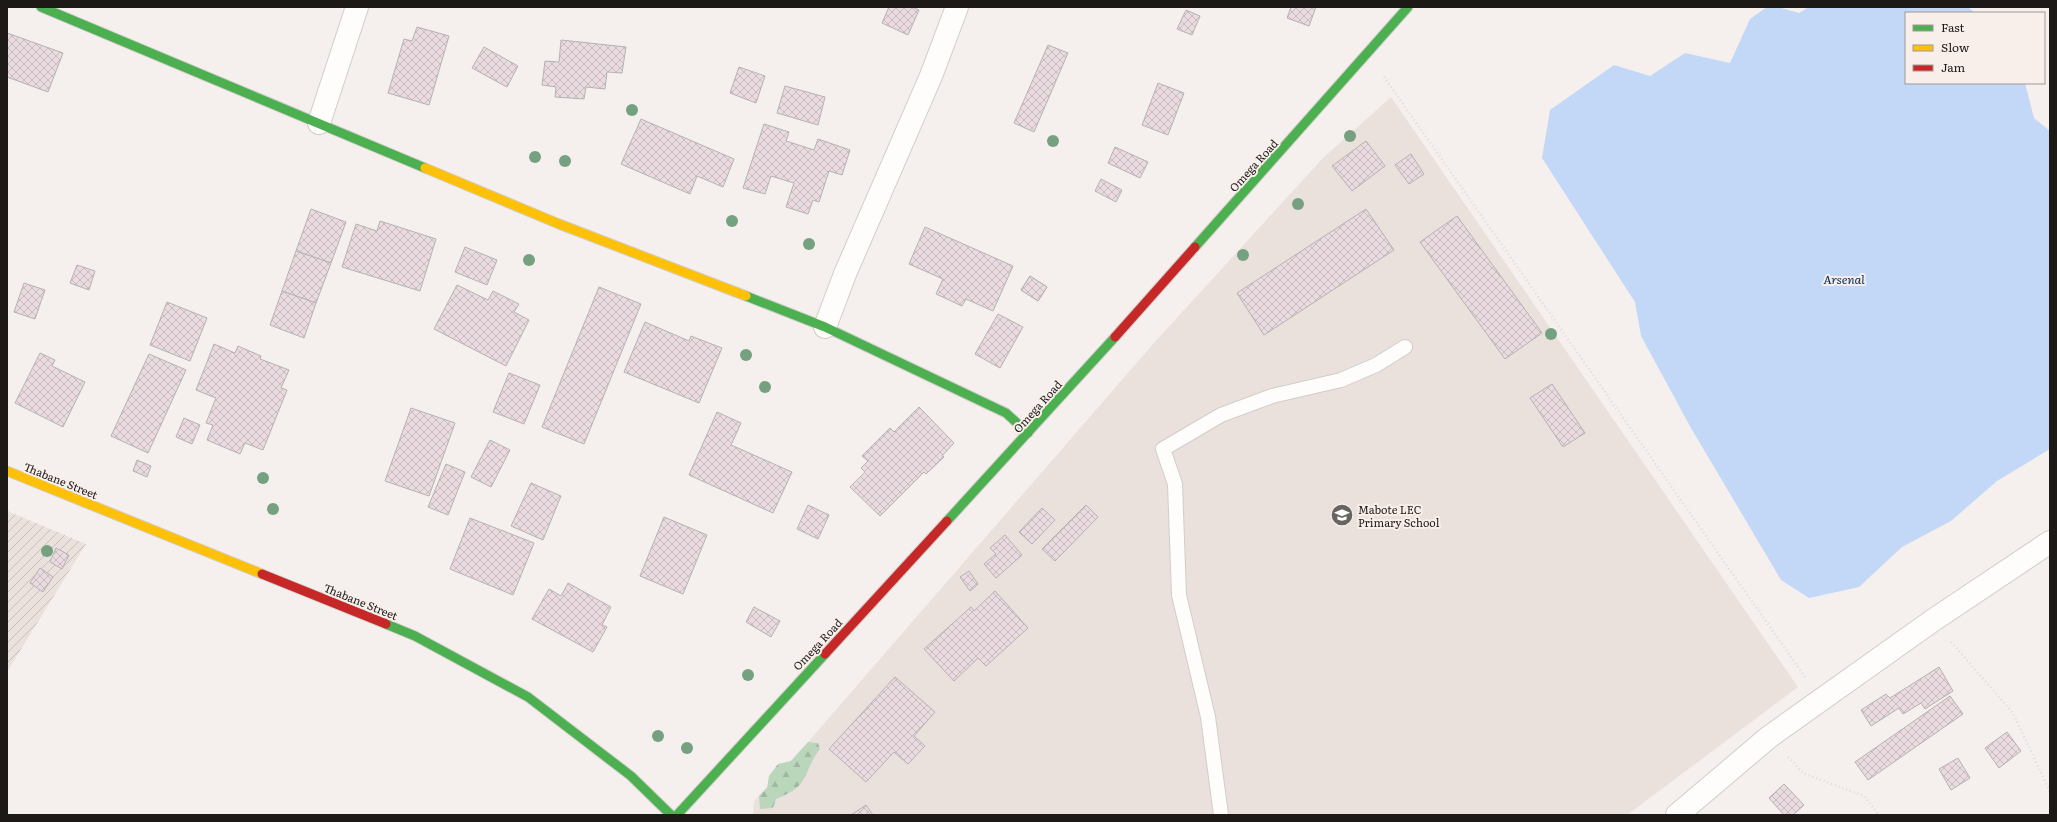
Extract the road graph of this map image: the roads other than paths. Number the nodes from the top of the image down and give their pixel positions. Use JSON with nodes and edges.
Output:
{"nodes":[{"id":1,"x":41,"y":7,"type":"edge"},
{"id":2,"x":357,"y":7,"type":"edge"},
{"id":3,"x":957,"y":7,"type":"edge"},
{"id":4,"x":1408,"y":7,"type":"edge"},
{"id":5,"x":319,"y":123,"type":"junction"},
{"id":6,"x":825,"y":327,"type":"junction"},
{"id":7,"x":1405,"y":347,"type":"dead end"},
{"id":8,"x":1028,"y":433,"type":"junction"},
{"id":9,"x":7,"y":471,"type":"edge"},
{"id":10,"x":2050,"y":542,"type":"edge"},
{"id":11,"x":671,"y":815,"type":"edge"},
{"id":12,"x":677,"y":815,"type":"edge"},
{"id":13,"x":1221,"y":815,"type":"edge"},
{"id":14,"x":1677,"y":815,"type":"edge"}],
"edges":[{"from":1,"to":5,"type":"street"},
{"from":2,"to":5,"type":"street"},
{"from":3,"to":6,"type":"street"},
{"from":4,"to":8,"type":"street","name":"Omega Road"},
{"from":5,"to":6,"type":"street"},
{"from":6,"to":8,"type":"street"},
{"from":7,"to":13,"type":"lane"},
{"from":8,"to":12,"type":"street","name":"Omega Road"},
{"from":9,"to":11,"type":"street","name":"Thabane Street"},
{"from":10,"to":14,"type":"street"}]}
